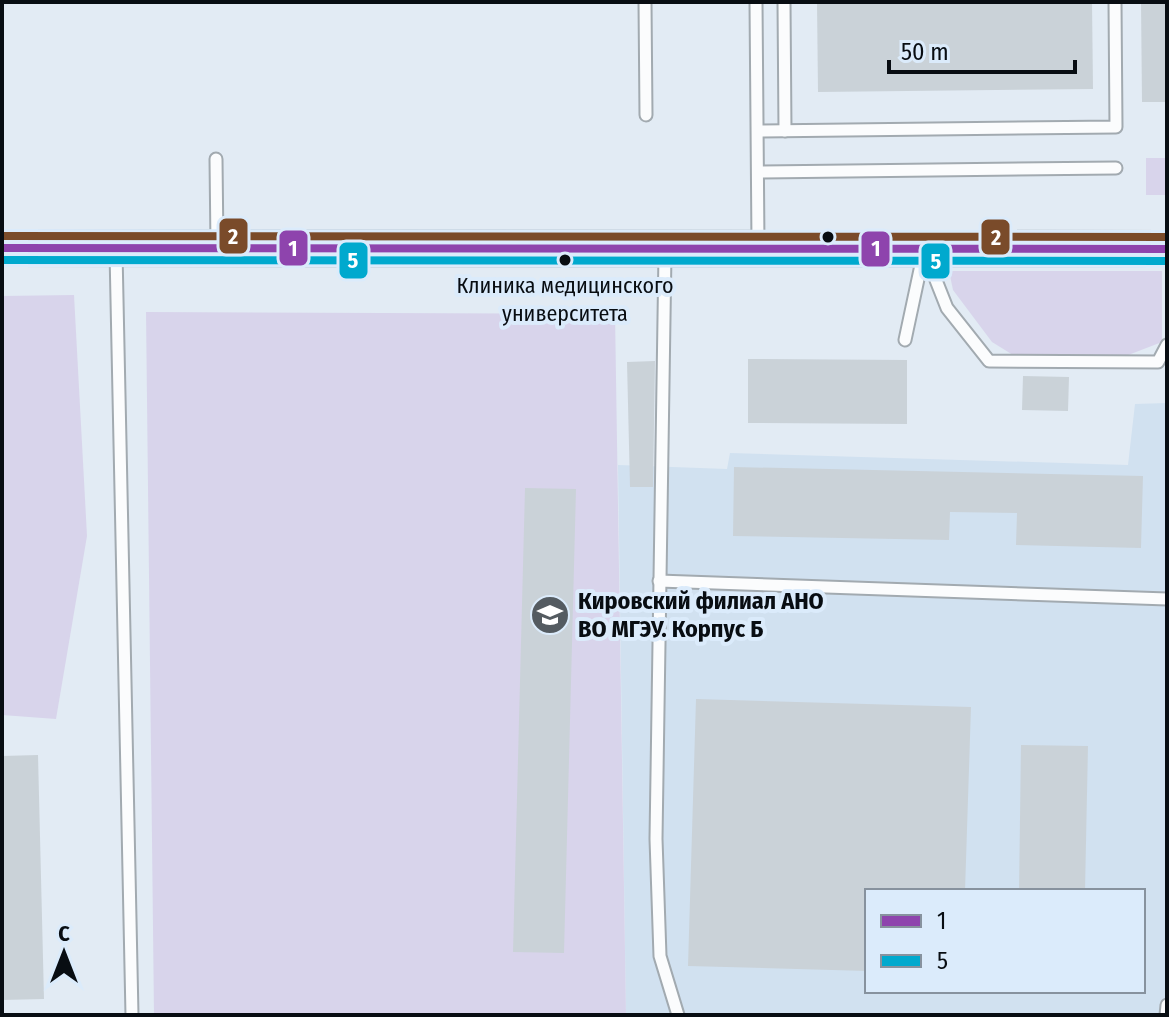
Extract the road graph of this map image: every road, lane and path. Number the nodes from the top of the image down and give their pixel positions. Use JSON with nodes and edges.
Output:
{"nodes":[{"id":1,"x":645,"y":2,"type":"edge"},
{"id":2,"x":756,"y":2,"type":"edge"},
{"id":3,"x":784,"y":2,"type":"edge"},
{"id":4,"x":1115,"y":2,"type":"edge"},
{"id":5,"x":646,"y":115,"type":"dead end"},
{"id":6,"x":758,"y":131,"type":"junction"},
{"id":7,"x":785,"y":131,"type":"junction"},
{"id":8,"x":216,"y":159,"type":"dead end"},
{"id":9,"x":1116,"y":168,"type":"dead end"},
{"id":10,"x":758,"y":172,"type":"junction"},
{"id":11,"x":217,"y":247,"type":"junction"},
{"id":12,"x":2,"y":248,"type":"edge"},
{"id":13,"x":116,"y":248,"type":"junction"},
{"id":14,"x":665,"y":248,"type":"junction"},
{"id":15,"x":759,"y":248,"type":"junction"},
{"id":16,"x":1167,"y":249,"type":"edge"},
{"id":17,"x":924,"y":250,"type":"junction"},
{"id":18,"x":905,"y":340,"type":"dead end"},
{"id":19,"x":1167,"y":345,"type":"edge"},
{"id":20,"x":659,"y":581,"type":"junction"},
{"id":21,"x":1167,"y":599,"type":"edge"},
{"id":22,"x":1167,"y":1005,"type":"edge"},
{"id":23,"x":132,"y":1015,"type":"edge"},
{"id":24,"x":678,"y":1015,"type":"edge"},
{"id":25,"x":1166,"y":1015,"type":"edge"}],
"edges":[{"from":1,"to":5,"type":"lane"},
{"from":2,"to":6,"type":"lane"},
{"from":3,"to":7,"type":"lane"},
{"from":4,"to":7,"type":"lane"},
{"from":6,"to":7,"type":"lane"},
{"from":6,"to":10,"type":"lane"},
{"from":8,"to":11,"type":"lane"},
{"from":9,"to":10,"type":"lane"},
{"from":10,"to":15,"type":"lane"},
{"from":11,"to":13,"type":"main road"},
{"from":11,"to":14,"type":"main road"},
{"from":12,"to":13,"type":"main road"},
{"from":13,"to":23,"type":"lane"},
{"from":14,"to":15,"type":"main road"},
{"from":14,"to":20,"type":"lane"},
{"from":15,"to":17,"type":"main road"},
{"from":16,"to":17,"type":"main road"},
{"from":17,"to":18,"type":"lane"},
{"from":17,"to":19,"type":"lane"},
{"from":20,"to":21,"type":"lane"},
{"from":20,"to":24,"type":"lane"},
{"from":22,"to":25,"type":"lane"}]}
